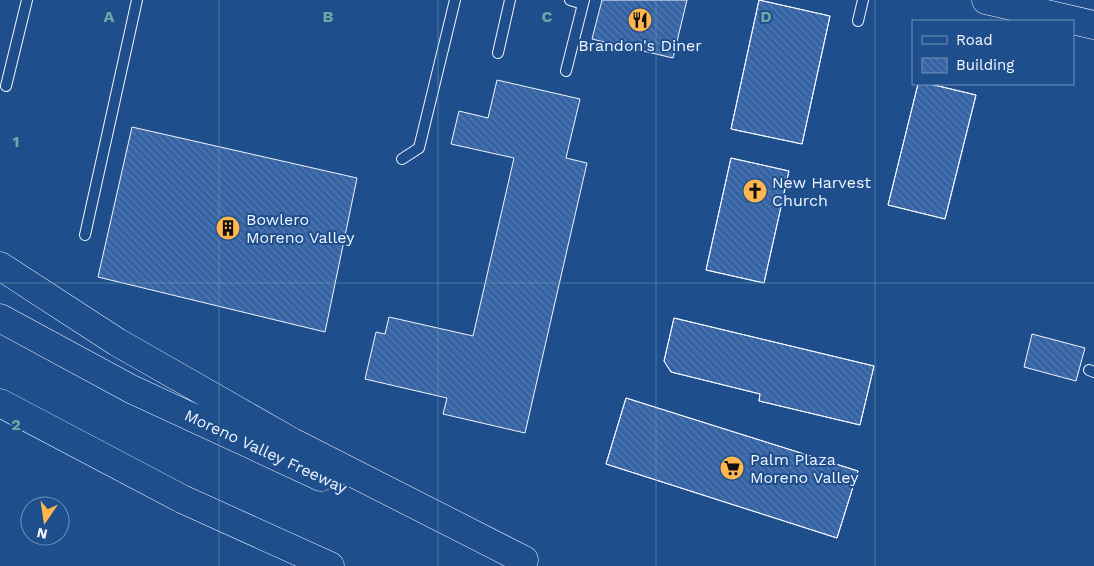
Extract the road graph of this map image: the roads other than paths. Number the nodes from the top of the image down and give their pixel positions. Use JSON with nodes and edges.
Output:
{"nodes":[{"id":1,"x":27,"y":0,"type":"edge"},
{"id":2,"x":137,"y":0,"type":"edge"},
{"id":3,"x":455,"y":0,"type":"edge"},
{"id":4,"x":510,"y":0,"type":"edge"},
{"id":5,"x":570,"y":0,"type":"edge"},
{"id":6,"x":863,"y":0,"type":"edge"},
{"id":7,"x":986,"y":0,"type":"edge"},
{"id":8,"x":583,"y":2,"type":"edge"},
{"id":9,"x":1072,"y":20,"type":"edge"},
{"id":10,"x":1074,"y":20,"type":"edge"},
{"id":11,"x":858,"y":21,"type":"dead end"},
{"id":12,"x":1094,"y":25,"type":"edge"},
{"id":13,"x":498,"y":53,"type":"dead end"},
{"id":14,"x":566,"y":71,"type":"dead end"},
{"id":15,"x":6,"y":86,"type":"dead end"},
{"id":16,"x":402,"y":159,"type":"dead end"},
{"id":17,"x":86,"y":235,"type":"dead end"},
{"id":18,"x":0,"y":266,"type":"edge"},
{"id":19,"x":0,"y":318,"type":"edge"},
{"id":20,"x":0,"y":403,"type":"edge"},
{"id":21,"x":0,"y":419,"type":"edge"},
{"id":22,"x":182,"y":499,"type":"junction"},
{"id":23,"x":532,"y":563,"type":"edge"},
{"id":24,"x":330,"y":566,"type":"edge"}],
"edges":[{"from":1,"to":15,"type":"lane"},
{"from":2,"to":17,"type":"lane"},
{"from":3,"to":16,"type":"lane"},
{"from":4,"to":13,"type":"lane"},
{"from":5,"to":8,"type":"lane"},
{"from":6,"to":11,"type":"lane"},
{"from":7,"to":9,"type":"main road"},
{"from":8,"to":14,"type":"lane"},
{"from":10,"to":12,"type":"main road"},
{"from":18,"to":23,"type":"main road"},
{"from":19,"to":23,"type":"main road","name":"Moreno Valley Freeway"},
{"from":20,"to":22,"type":"main road"},
{"from":21,"to":22,"type":"main road"},
{"from":22,"to":24,"type":"main road"}]}
